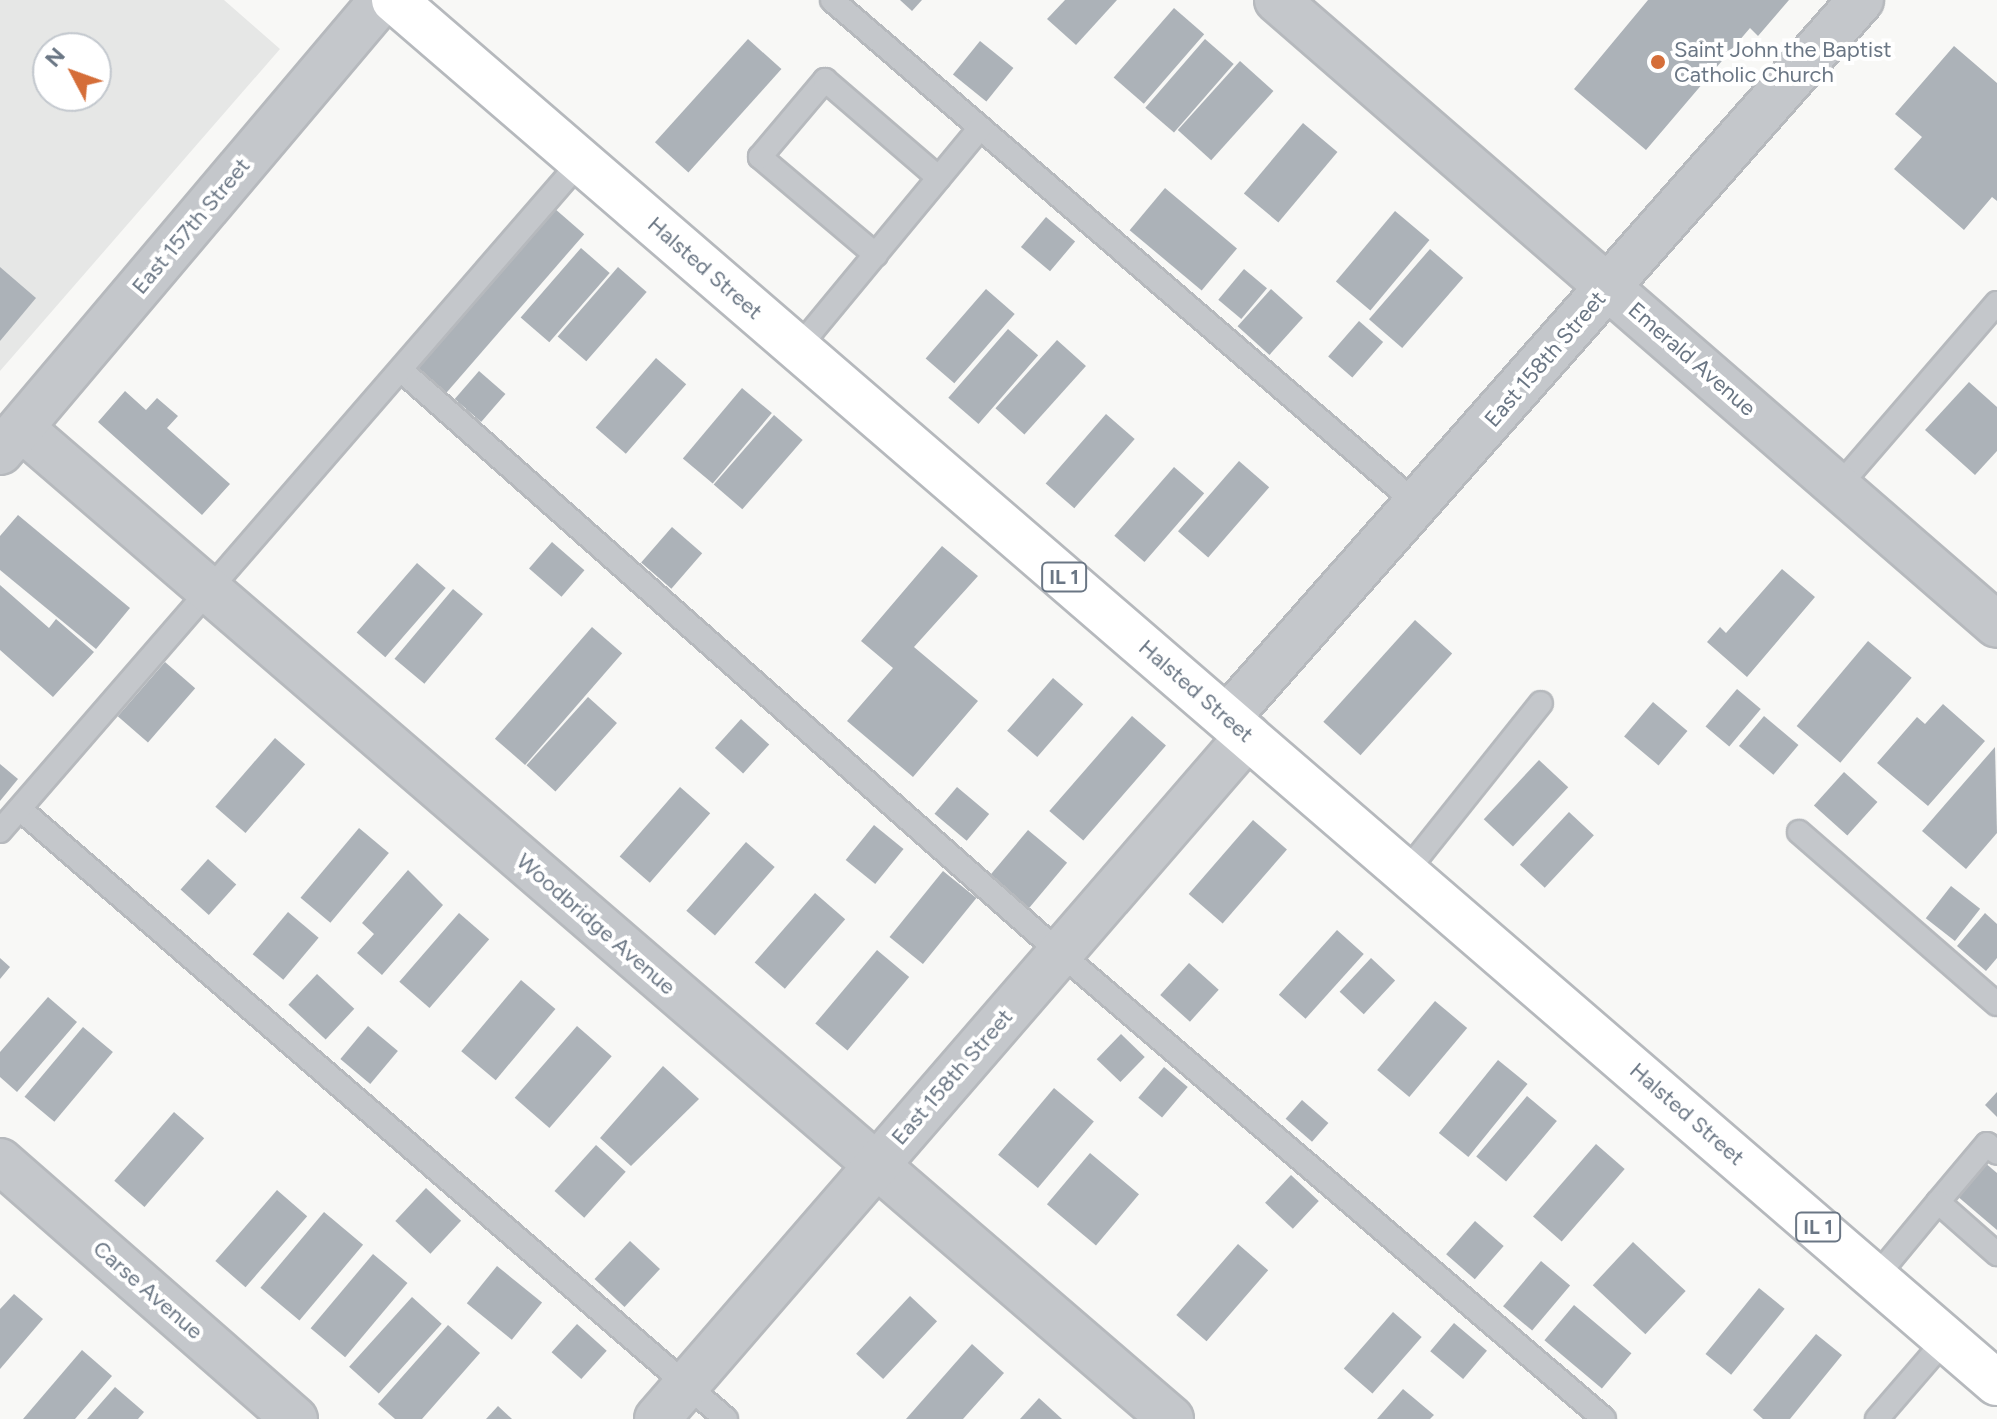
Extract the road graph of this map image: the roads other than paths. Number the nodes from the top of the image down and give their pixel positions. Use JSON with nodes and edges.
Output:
{"nodes":[{"id":1,"x":382,"y":0,"type":"edge"},
{"id":2,"x":394,"y":0,"type":"edge"},
{"id":3,"x":832,"y":0,"type":"edge"},
{"id":4,"x":1277,"y":0,"type":"edge"},
{"id":5,"x":1861,"y":0,"type":"edge"},
{"id":6,"x":980,"y":128,"type":"junction"},
{"id":7,"x":581,"y":161,"type":"junction"},
{"id":8,"x":939,"y":178,"type":"junction"},
{"id":9,"x":876,"y":255,"type":"junction"},
{"id":10,"x":1609,"y":286,"type":"junction"},
{"id":11,"x":1997,"y":303,"type":"edge"},
{"id":12,"x":798,"y":348,"type":"junction"},
{"id":13,"x":401,"y":370,"type":"junction"},
{"id":14,"x":10,"y":440,"type":"edge"},
{"id":15,"x":1838,"y":487,"type":"junction"},
{"id":16,"x":1417,"y":504,"type":"junction"},
{"id":17,"x":210,"y":590,"type":"junction"},
{"id":18,"x":1997,"y":625,"type":"edge"},
{"id":19,"x":1541,"y":703,"type":"dead end"},
{"id":20,"x":1238,"y":727,"type":"junction"},
{"id":21,"x":20,"y":809,"type":"junction"},
{"id":22,"x":0,"y":831,"type":"edge"},
{"id":23,"x":1799,"y":832,"type":"dead end"},
{"id":24,"x":1406,"y":872,"type":"junction"},
{"id":25,"x":1060,"y":953,"type":"junction"},
{"id":26,"x":1997,"y":1004,"type":"edge"},
{"id":27,"x":1997,"y":1153,"type":"edge"},
{"id":28,"x":0,"y":1161,"type":"edge"},
{"id":29,"x":875,"y":1166,"type":"junction"},
{"id":30,"x":1948,"y":1197,"type":"junction"},
{"id":31,"x":1997,"y":1253,"type":"edge"},
{"id":32,"x":1876,"y":1277,"type":"junction"},
{"id":33,"x":1946,"y":1339,"type":"junction"},
{"id":34,"x":1994,"y":1373,"type":"edge"},
{"id":35,"x":687,"y":1385,"type":"junction"},
{"id":36,"x":295,"y":1419,"type":"edge"},
{"id":37,"x":657,"y":1419,"type":"edge"},
{"id":38,"x":726,"y":1419,"type":"edge"},
{"id":39,"x":1171,"y":1419,"type":"edge"},
{"id":40,"x":1604,"y":1419,"type":"edge"},
{"id":41,"x":1877,"y":1419,"type":"edge"}],
"edges":[{"from":1,"to":14,"type":"street","name":"East 157th Street"},
{"from":2,"to":7,"type":"main road","name":"Halsted Street","number":"IL 1"},
{"from":3,"to":6,"type":"lane"},
{"from":4,"to":10,"type":"street","name":"Emerald Avenue"},
{"from":5,"to":10,"type":"street","name":"East 158th Street"},
{"from":6,"to":8,"type":"lane"},
{"from":6,"to":16,"type":"lane"},
{"from":7,"to":12,"type":"main road","name":"Halsted Street","number":"IL 1"},
{"from":7,"to":13,"type":"lane"},
{"from":8,"to":9,"type":"lane"},
{"from":8,"to":9,"type":"lane"},
{"from":9,"to":12,"type":"lane"},
{"from":10,"to":15,"type":"street","name":"Emerald Avenue"},
{"from":10,"to":16,"type":"street","name":"East 158th Street"},
{"from":11,"to":15,"type":"lane"},
{"from":12,"to":20,"type":"main road","name":"Halsted Street","number":"IL 1"},
{"from":13,"to":17,"type":"lane"},
{"from":13,"to":25,"type":"lane"},
{"from":14,"to":17,"type":"street","name":"Woodbridge Avenue"},
{"from":15,"to":18,"type":"street","name":"Emerald Avenue"},
{"from":16,"to":20,"type":"street","name":"East 158th Street"},
{"from":17,"to":21,"type":"lane"},
{"from":17,"to":29,"type":"street","name":"Woodbridge Avenue"},
{"from":19,"to":24,"type":"lane"},
{"from":20,"to":24,"type":"main road","name":"Halsted Street","number":"IL 1"},
{"from":20,"to":25,"type":"street","name":"East 158th Street"},
{"from":21,"to":22,"type":"lane"},
{"from":21,"to":35,"type":"lane"},
{"from":23,"to":26,"type":"lane"},
{"from":24,"to":32,"type":"main road","name":"Halsted Street","number":"IL 1"},
{"from":25,"to":29,"type":"street","name":"East 158th Street"},
{"from":25,"to":40,"type":"lane"},
{"from":27,"to":30,"type":"lane"},
{"from":28,"to":36,"type":"street","name":"Carse Avenue"},
{"from":29,"to":35,"type":"street","name":"East 158th Street"},
{"from":29,"to":39,"type":"street","name":"Woodbridge Avenue"},
{"from":30,"to":31,"type":"lane"},
{"from":30,"to":32,"type":"lane"},
{"from":32,"to":33,"type":"main road","name":"Halsted Street","number":"IL 1"},
{"from":33,"to":34,"type":"main road","name":"Halsted Street","number":"IL 1"},
{"from":33,"to":41,"type":"lane"},
{"from":35,"to":37,"type":"street","name":"East 158th Street"},
{"from":35,"to":38,"type":"lane"}]}
